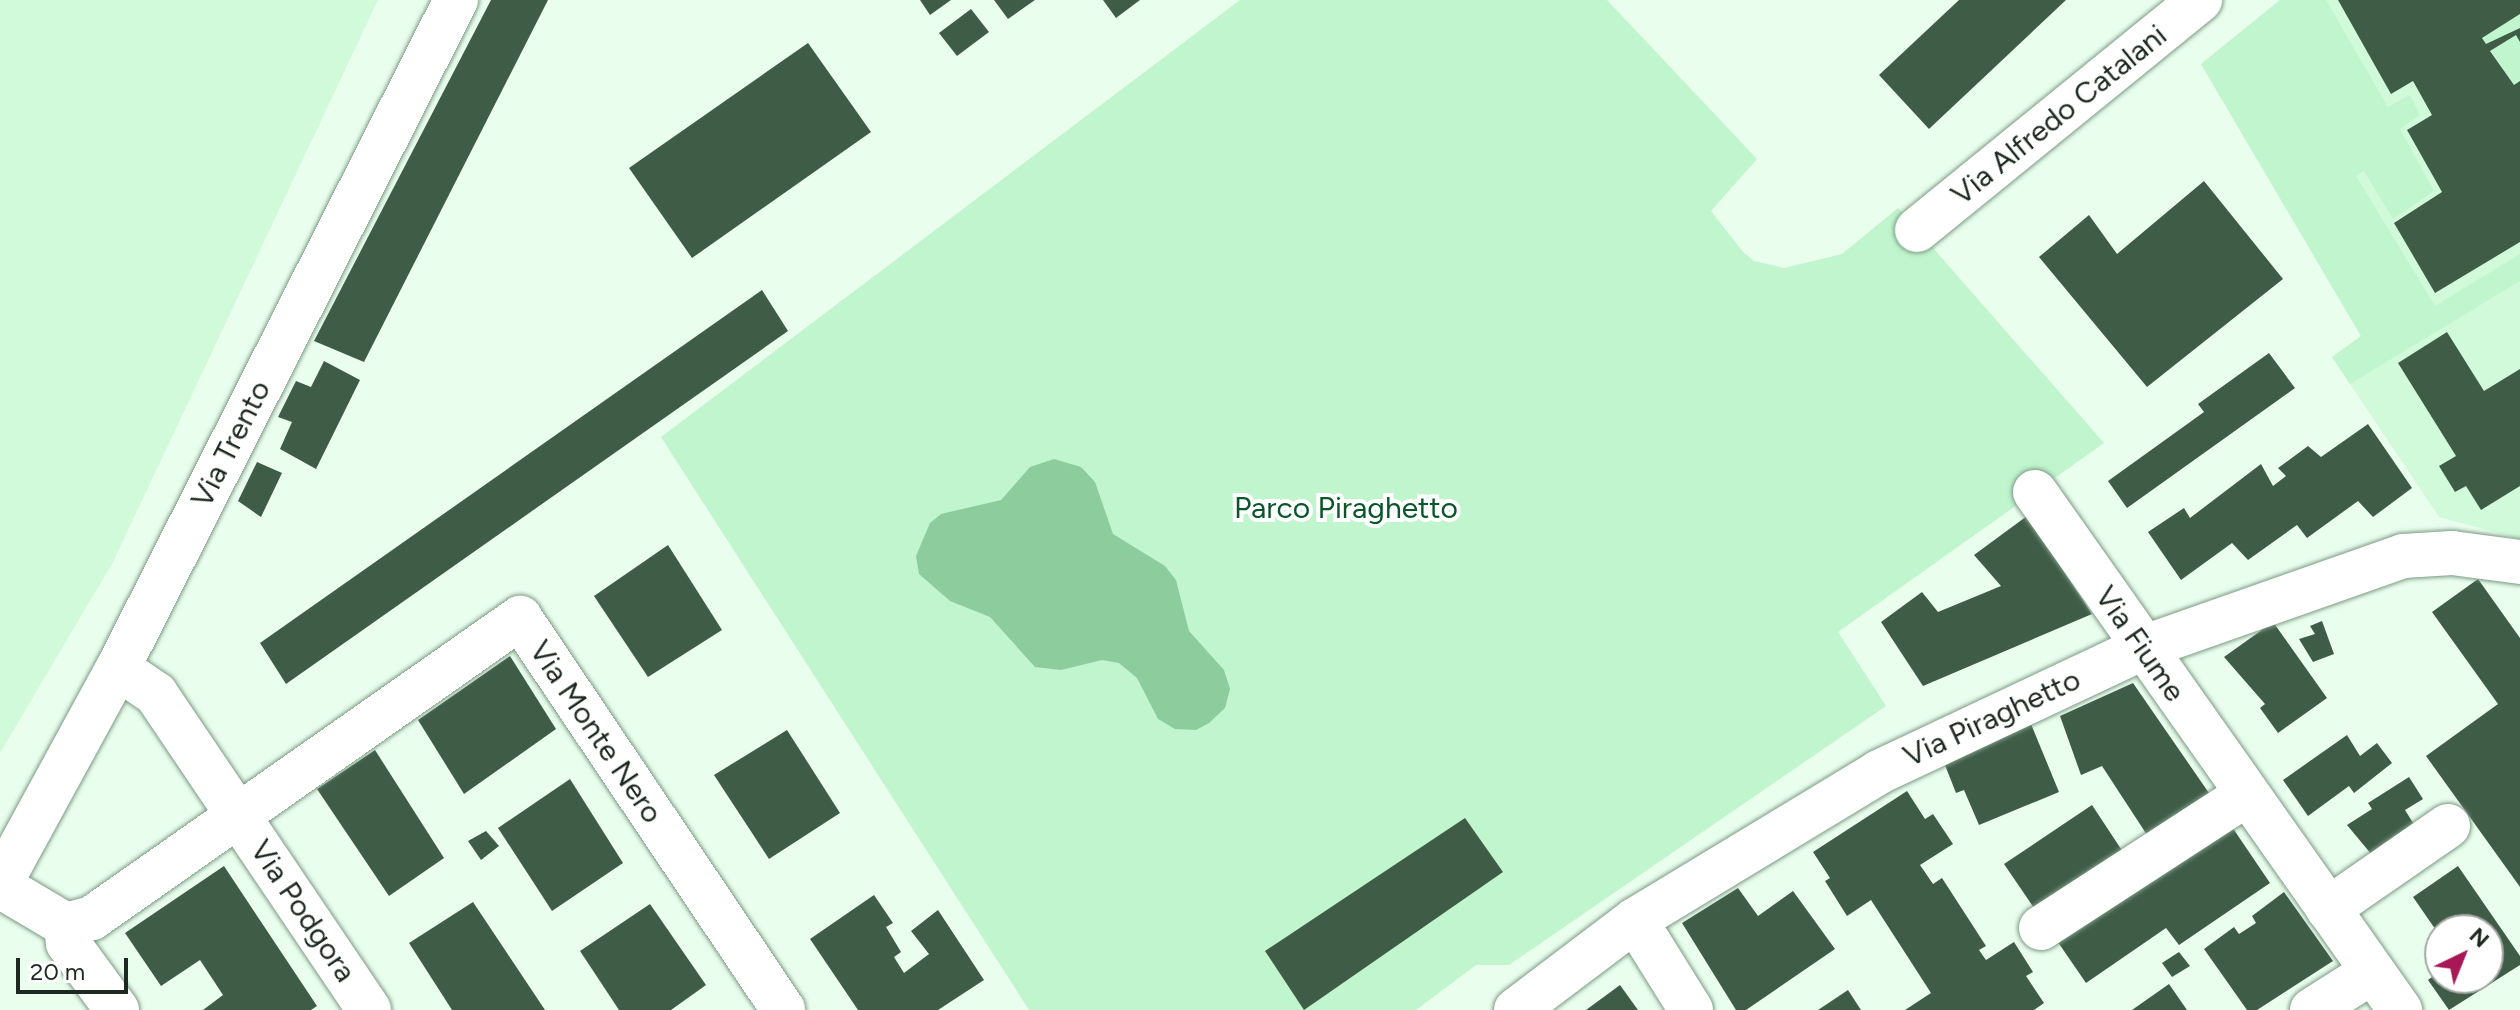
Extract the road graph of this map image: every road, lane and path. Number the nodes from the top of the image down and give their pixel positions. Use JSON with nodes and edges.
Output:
{"nodes":[{"id":1,"x":456,"y":0,"type":"edge"},
{"id":2,"x":2200,"y":0,"type":"edge"},
{"id":3,"x":1917,"y":230,"type":"dead end"},
{"id":4,"x":2035,"y":492,"type":"dead end"},
{"id":5,"x":2520,"y":562,"type":"edge"},
{"id":6,"x":2142,"y":648,"type":"junction"},
{"id":7,"x":118,"y":668,"type":"junction"},
{"id":8,"x":2246,"y":795,"type":"junction"},
{"id":9,"x":237,"y":812,"type":"junction"},
{"id":10,"x":2448,"y":826,"type":"dead end"},
{"id":11,"x":0,"y":885,"type":"edge"},
{"id":12,"x":2328,"y":909,"type":"junction"},
{"id":13,"x":1635,"y":920,"type":"junction"},
{"id":14,"x":66,"y":925,"type":"junction"},
{"id":15,"x":2041,"y":928,"type":"dead end"},
{"id":16,"x":2372,"y":972,"type":"junction"},
{"id":17,"x":117,"y":1010,"type":"edge"},
{"id":18,"x":369,"y":1010,"type":"edge"},
{"id":19,"x":783,"y":1010,"type":"edge"},
{"id":20,"x":1516,"y":1010,"type":"edge"},
{"id":21,"x":1691,"y":1010,"type":"edge"},
{"id":22,"x":2312,"y":1010,"type":"edge"},
{"id":23,"x":2400,"y":1010,"type":"edge"}],
"edges":[{"from":1,"to":7,"type":"street","name":"Via Trento"},
{"from":2,"to":3,"type":"street","name":"Via Alfredo Catalani"},
{"from":4,"to":6,"type":"street","name":"Via Fiume"},
{"from":5,"to":6,"type":"street","name":"Via Piraghetto"},
{"from":6,"to":8,"type":"street","name":"Via Fiume"},
{"from":6,"to":13,"type":"street","name":"Via Piraghetto"},
{"from":7,"to":9,"type":"street","name":"Via Podgora"},
{"from":7,"to":11,"type":"street","name":"Via Trento"},
{"from":8,"to":12,"type":"street","name":"Via Fiume"},
{"from":8,"to":15,"type":"street"},
{"from":9,"to":14,"type":"street","name":"Via Podgora"},
{"from":9,"to":18,"type":"street","name":"Via Podgora"},
{"from":9,"to":19,"type":"street","name":"Via Monte Nero"},
{"from":10,"to":12,"type":"street"},
{"from":11,"to":14,"type":"street","name":"Via Trento"},
{"from":12,"to":16,"type":"street","name":"Via Fiume"},
{"from":13,"to":20,"type":"street","name":"Via Piraghetto"},
{"from":13,"to":21,"type":"street"},
{"from":14,"to":17,"type":"street"},
{"from":16,"to":22,"type":"street"},
{"from":16,"to":23,"type":"street","name":"Via Fiume"}]}
